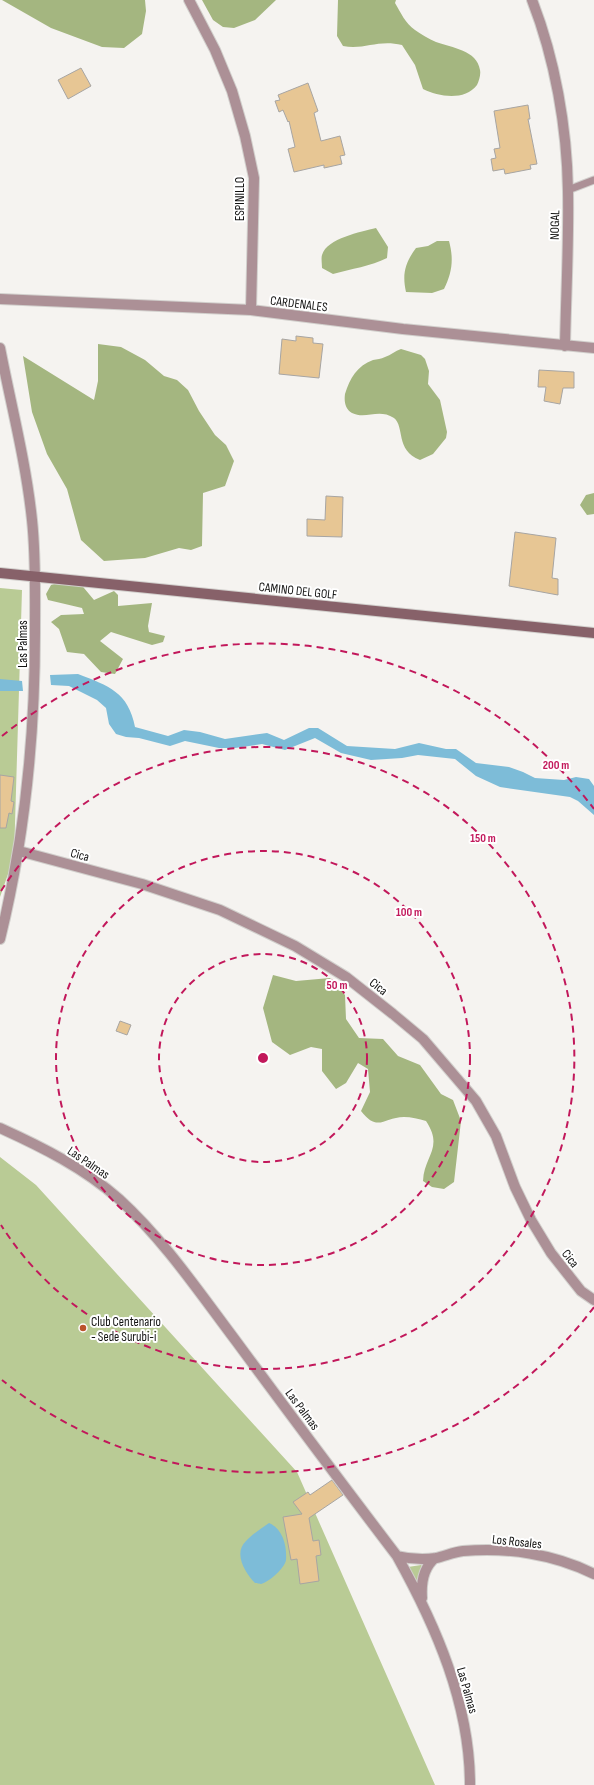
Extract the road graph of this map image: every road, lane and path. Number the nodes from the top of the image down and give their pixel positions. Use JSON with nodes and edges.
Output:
{"nodes":[{"id":1,"x":189,"y":0,"type":"edge"},
{"id":2,"x":532,"y":0,"type":"edge"},
{"id":3,"x":594,"y":180,"type":"edge"},
{"id":4,"x":568,"y":190,"type":"junction"},
{"id":5,"x":0,"y":299,"type":"edge"},
{"id":6,"x":251,"y":310,"type":"junction"},
{"id":7,"x":565,"y":346,"type":"junction"},
{"id":8,"x":0,"y":348,"type":"edge"},
{"id":9,"x":594,"y":348,"type":"edge"},
{"id":10,"x":0,"y":573,"type":"edge"},
{"id":11,"x":35,"y":576,"type":"junction"},
{"id":12,"x":594,"y":633,"type":"edge"},
{"id":13,"x":19,"y":851,"type":"junction"},
{"id":14,"x":0,"y":939,"type":"edge"},
{"id":15,"x":0,"y":1128,"type":"edge"},
{"id":16,"x":594,"y":1300,"type":"edge"},
{"id":17,"x":397,"y":1556,"type":"junction"},
{"id":18,"x":435,"y":1558,"type":"junction"},
{"id":19,"x":594,"y":1574,"type":"edge"},
{"id":20,"x":422,"y":1600,"type":"junction"},
{"id":21,"x":470,"y":1785,"type":"edge"}],
"edges":[{"from":1,"to":6,"type":"street","name":"ESPINILLO"},
{"from":2,"to":4,"type":"street","name":"NOGAL"},
{"from":3,"to":4,"type":"lane"},
{"from":4,"to":7,"type":"street","name":"NOGAL"},
{"from":5,"to":6,"type":"street","name":"CARDENALES"},
{"from":6,"to":7,"type":"street","name":"CARDENALES"},
{"from":7,"to":9,"type":"street","name":"CARDENALES"},
{"from":8,"to":11,"type":"street","name":"Las Palmas"},
{"from":10,"to":11,"type":"street","name":"CAMINO DEL GOLF"},
{"from":11,"to":12,"type":"street","name":"CAMINO DEL GOLF"},
{"from":11,"to":13,"type":"street","name":"Las Palmas"},
{"from":13,"to":14,"type":"street","name":"Las Palmas"},
{"from":13,"to":16,"type":"street","name":"Cica"},
{"from":15,"to":17,"type":"street","name":"Las Palmas"},
{"from":17,"to":18,"type":"street","name":"Los Rosales"},
{"from":17,"to":20,"type":"street","name":"Las Palmas"},
{"from":18,"to":19,"type":"street","name":"Los Rosales"},
{"from":18,"to":20,"type":"street"},
{"from":20,"to":21,"type":"street","name":"Las Palmas"}]}
